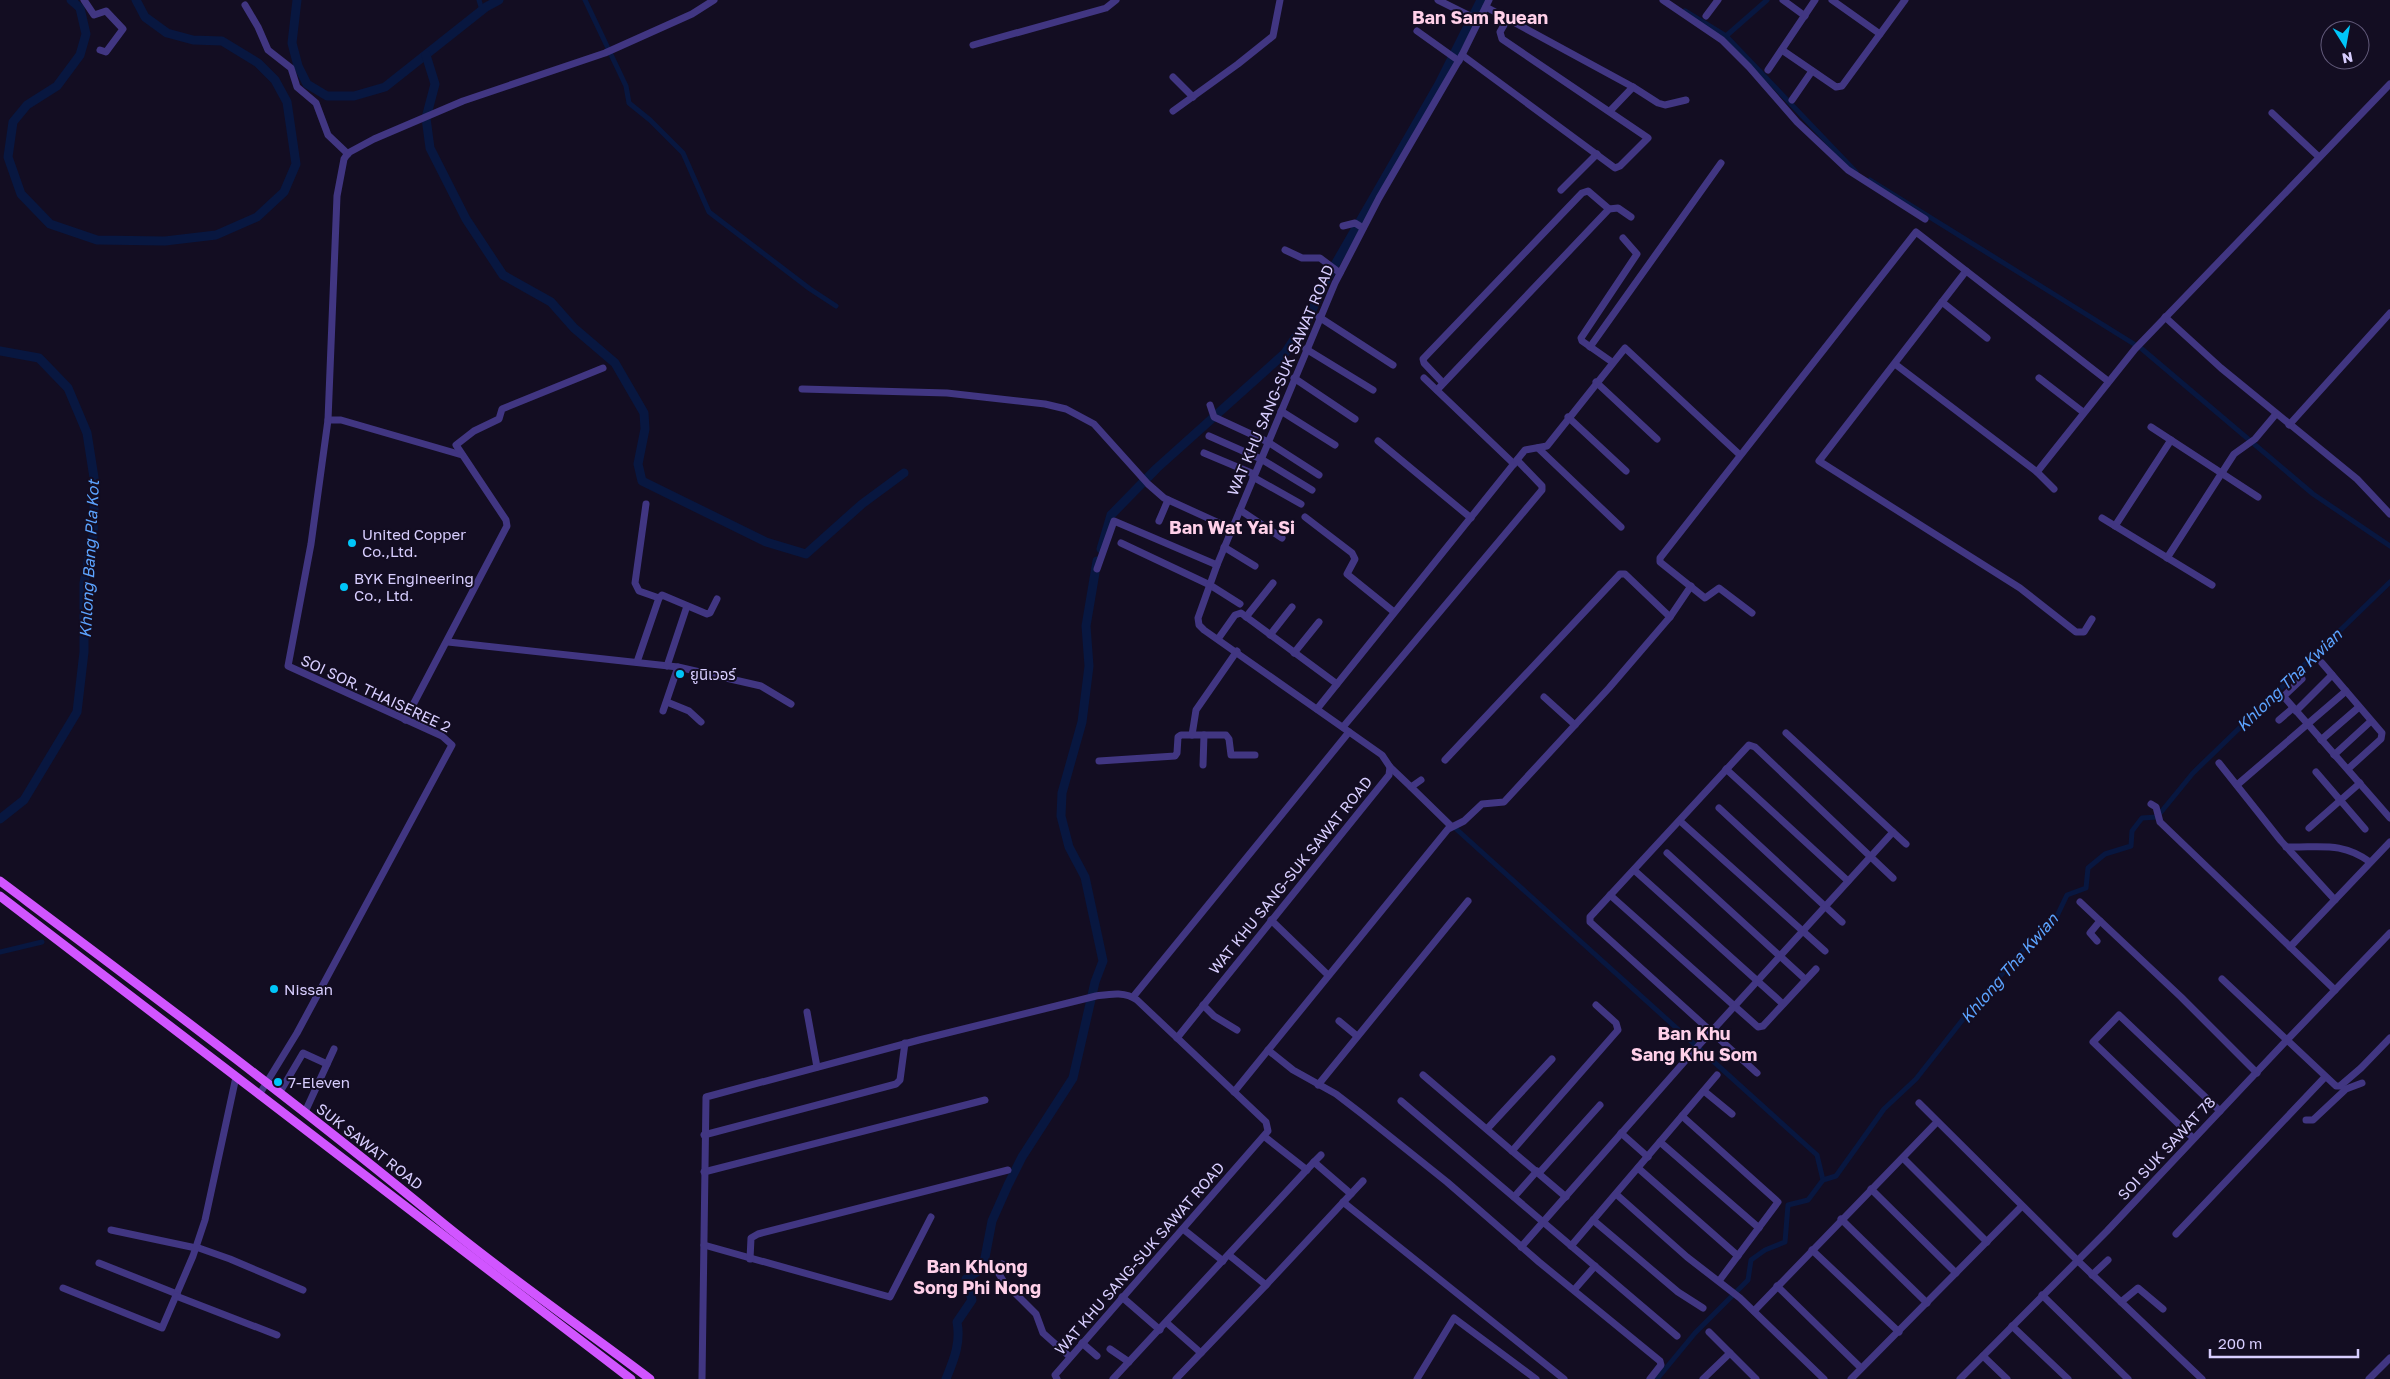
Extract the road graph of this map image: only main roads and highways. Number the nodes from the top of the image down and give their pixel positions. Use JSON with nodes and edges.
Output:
{"nodes":[{"id":1,"x":0,"y":881,"type":"edge"},
{"id":2,"x":0,"y":896,"type":"edge"},
{"id":3,"x":631,"y":1379,"type":"edge"},
{"id":4,"x":650,"y":1379,"type":"edge"}],
"edges":[{"from":1,"to":4,"type":"main road","name":"SUK SAWAT ROAD"},
{"from":2,"to":3,"type":"main road","name":"SUK SAWAT ROAD"}]}
